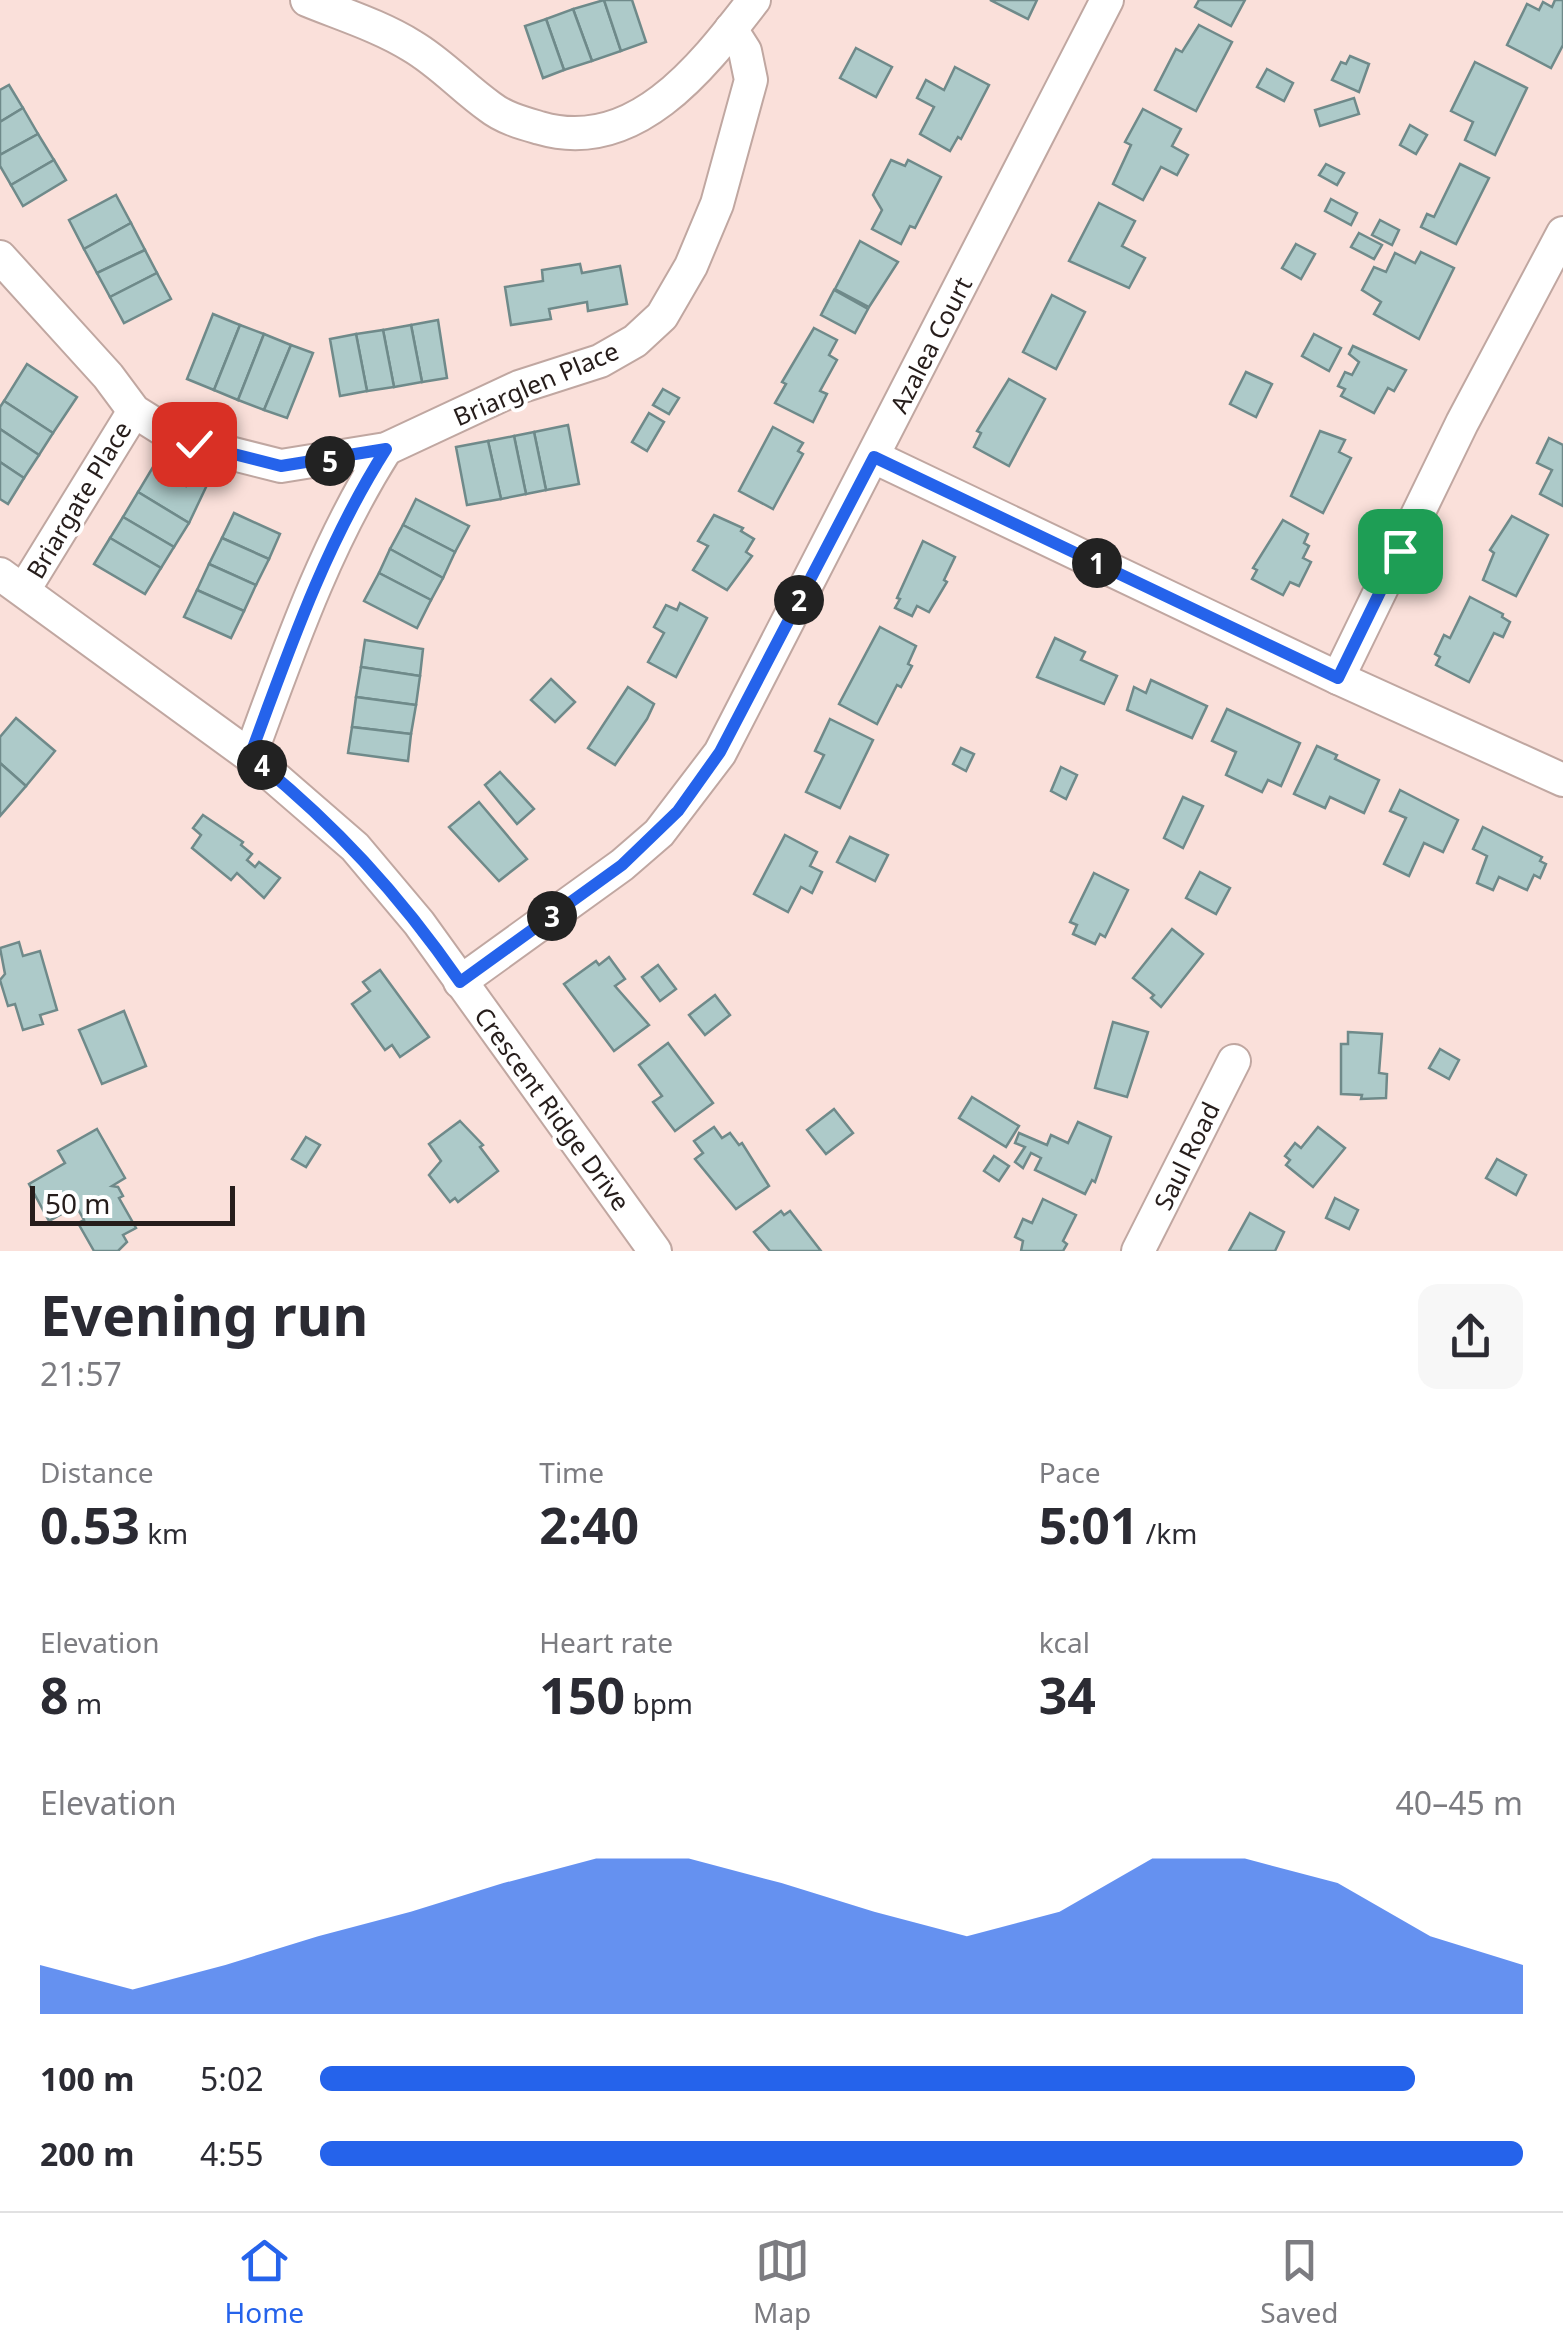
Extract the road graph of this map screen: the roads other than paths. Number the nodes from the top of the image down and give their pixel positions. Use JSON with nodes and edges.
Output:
{"nodes":[{"id":1,"x":306,"y":0,"type":"edge"},
{"id":2,"x":754,"y":0,"type":"edge"},
{"id":3,"x":1108,"y":0,"type":"edge"},
{"id":4,"x":732,"y":30,"type":"junction"},
{"id":5,"x":1563,"y":233,"type":"edge"},
{"id":6,"x":0,"y":257,"type":"edge"},
{"id":7,"x":134,"y":411,"type":"junction"},
{"id":8,"x":386,"y":449,"type":"junction"},
{"id":9,"x":874,"y":457,"type":"junction"},
{"id":10,"x":12,"y":581,"type":"edge"},
{"id":11,"x":1338,"y":678,"type":"junction"},
{"id":12,"x":250,"y":756,"type":"junction"},
{"id":13,"x":1563,"y":780,"type":"edge"},
{"id":14,"x":460,"y":982,"type":"junction"},
{"id":15,"x":1234,"y":1061,"type":"dead end"},
{"id":16,"x":655,"y":1251,"type":"edge"},
{"id":17,"x":1138,"y":1251,"type":"edge"}],
"edges":[{"from":1,"to":4,"type":"street"},
{"from":2,"to":4,"type":"street"},
{"from":3,"to":9,"type":"street","name":"Azalea Court"},
{"from":4,"to":8,"type":"street","name":"Briarglen Place"},
{"from":5,"to":11,"type":"street"},
{"from":6,"to":7,"type":"street","name":"Briarglen Place"},
{"from":7,"to":8,"type":"street","name":"Briarglen Place"},
{"from":7,"to":10,"type":"street","name":"Briargate Place"},
{"from":8,"to":12,"type":"street"},
{"from":9,"to":11,"type":"street"},
{"from":9,"to":14,"type":"street","name":"Azalea Court"},
{"from":10,"to":12,"type":"street","name":"Crescent Ridge Drive"},
{"from":11,"to":13,"type":"street"},
{"from":12,"to":14,"type":"street","name":"Crescent Ridge Drive"},
{"from":14,"to":16,"type":"street","name":"Crescent Ridge Drive"},
{"from":15,"to":17,"type":"street","name":"Saul Road"}]}
